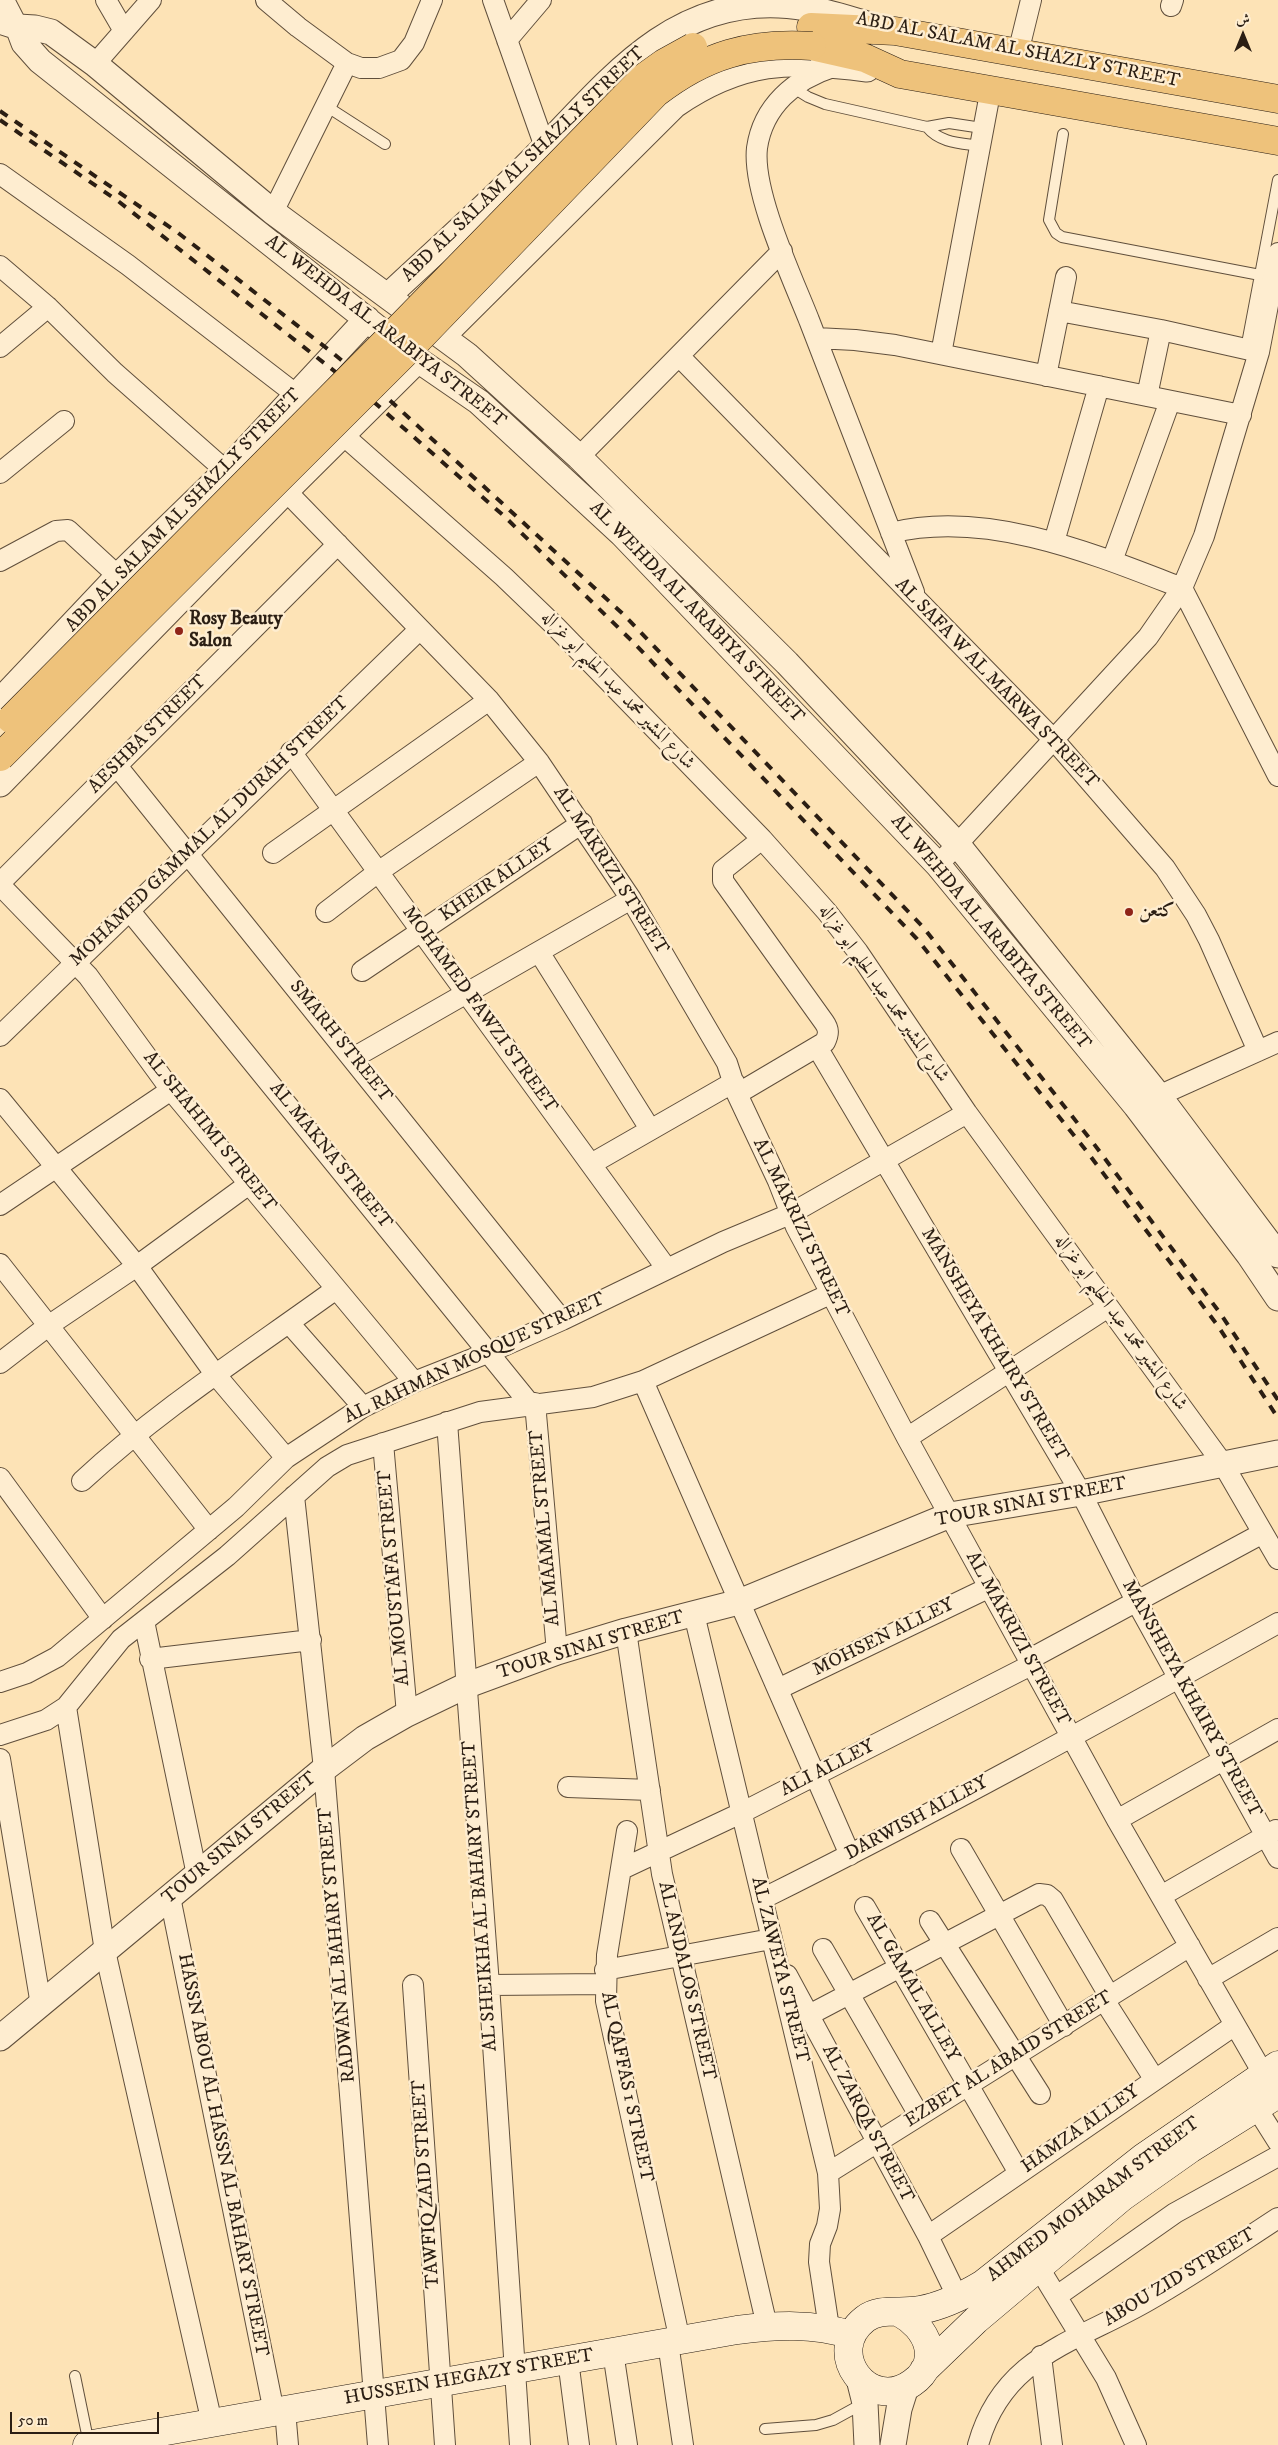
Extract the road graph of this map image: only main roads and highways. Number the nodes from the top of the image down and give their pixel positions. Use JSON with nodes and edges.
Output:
{"nodes":[{"id":1,"x":812,"y":36,"type":"junction"},
{"id":2,"x":1278,"y":99,"type":"edge"},
{"id":3,"x":1278,"y":142,"type":"edge"},
{"id":4,"x":0,"y":730,"type":"edge"},
{"id":5,"x":0,"y":757,"type":"edge"},
{"id":6,"x":1264,"y":2086,"type":"edge"},
{"id":7,"x":900,"y":2313,"type":"junction"},
{"id":8,"x":840,"y":2332,"type":"junction"},
{"id":9,"x":915,"y":2379,"type":"junction"},
{"id":10,"x":88,"y":2445,"type":"edge"}],
"edges":[{"from":1,"to":2,"type":"main road","name":"ABD AL SALAM AL SHAZLY STREET"},
{"from":1,"to":3,"type":"main road"},
{"from":1,"to":4,"type":"main road","bridge":true},
{"from":1,"to":5,"type":"main road","bridge":true},
{"from":6,"to":7,"type":"main road","name":"AHMED MOHARAM STREET"},
{"from":6,"to":9,"type":"main road","name":"AHMED MOHARAM STREET"},
{"from":7,"to":8,"type":"main road"},
{"from":7,"to":9,"type":"main road"},
{"from":8,"to":9,"type":"main road"},
{"from":8,"to":10,"type":"main road","name":"HUSSEIN HEGAZY STREET"}]}
